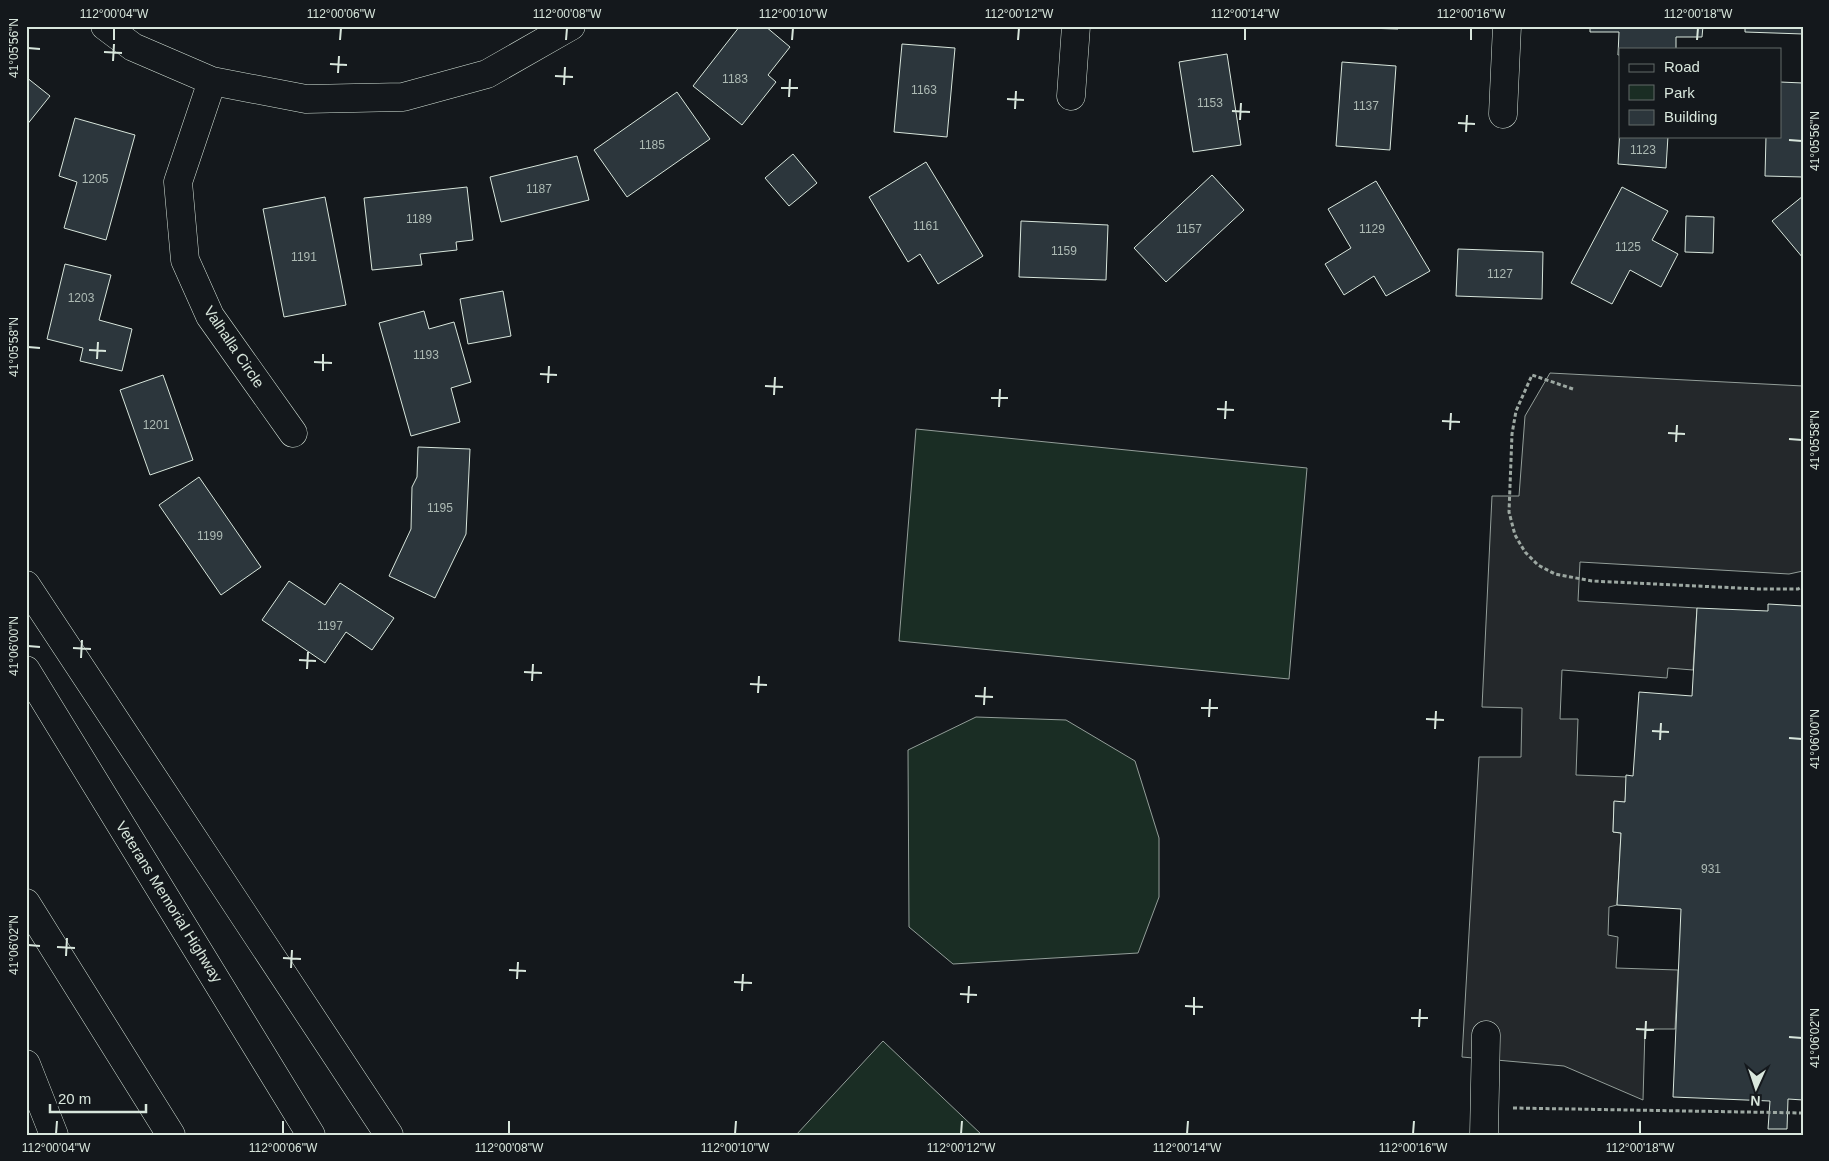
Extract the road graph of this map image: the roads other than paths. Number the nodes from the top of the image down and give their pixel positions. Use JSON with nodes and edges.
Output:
{"nodes":[{"id":1,"x":105,"y":26,"type":"edge"},
{"id":2,"x":571,"y":26,"type":"edge"},
{"id":3,"x":1076,"y":26,"type":"edge"},
{"id":4,"x":1507,"y":26,"type":"edge"},
{"id":5,"x":212,"y":82,"type":"junction"},
{"id":6,"x":1071,"y":96,"type":"dead end"},
{"id":7,"x":1502,"y":114,"type":"dead end"},
{"id":8,"x":293,"y":433,"type":"dead end"},
{"id":9,"x":26,"y":585,"type":"edge"},
{"id":10,"x":26,"y":670,"type":"edge"},
{"id":11,"x":26,"y":903,"type":"edge"},
{"id":12,"x":1486,"y":1035,"type":"dead end"},
{"id":13,"x":26,"y":1064,"type":"edge"},
{"id":14,"x":54,"y":1135,"type":"edge"},
{"id":15,"x":171,"y":1135,"type":"edge"},
{"id":16,"x":311,"y":1135,"type":"edge"},
{"id":17,"x":389,"y":1135,"type":"edge"},
{"id":18,"x":1484,"y":1135,"type":"edge"}],
"edges":[{"from":1,"to":5,"type":"main road"},
{"from":2,"to":5,"type":"main road"},
{"from":3,"to":6,"type":"main road"},
{"from":4,"to":7,"type":"main road"},
{"from":5,"to":8,"type":"main road","name":"Valhalla Circle"},
{"from":9,"to":17,"type":"main road"},
{"from":10,"to":16,"type":"main road","name":"Veterans Memorial Highway"},
{"from":11,"to":15,"type":"main road"},
{"from":12,"to":18,"type":"main road"},
{"from":13,"to":14,"type":"main road"}]}
